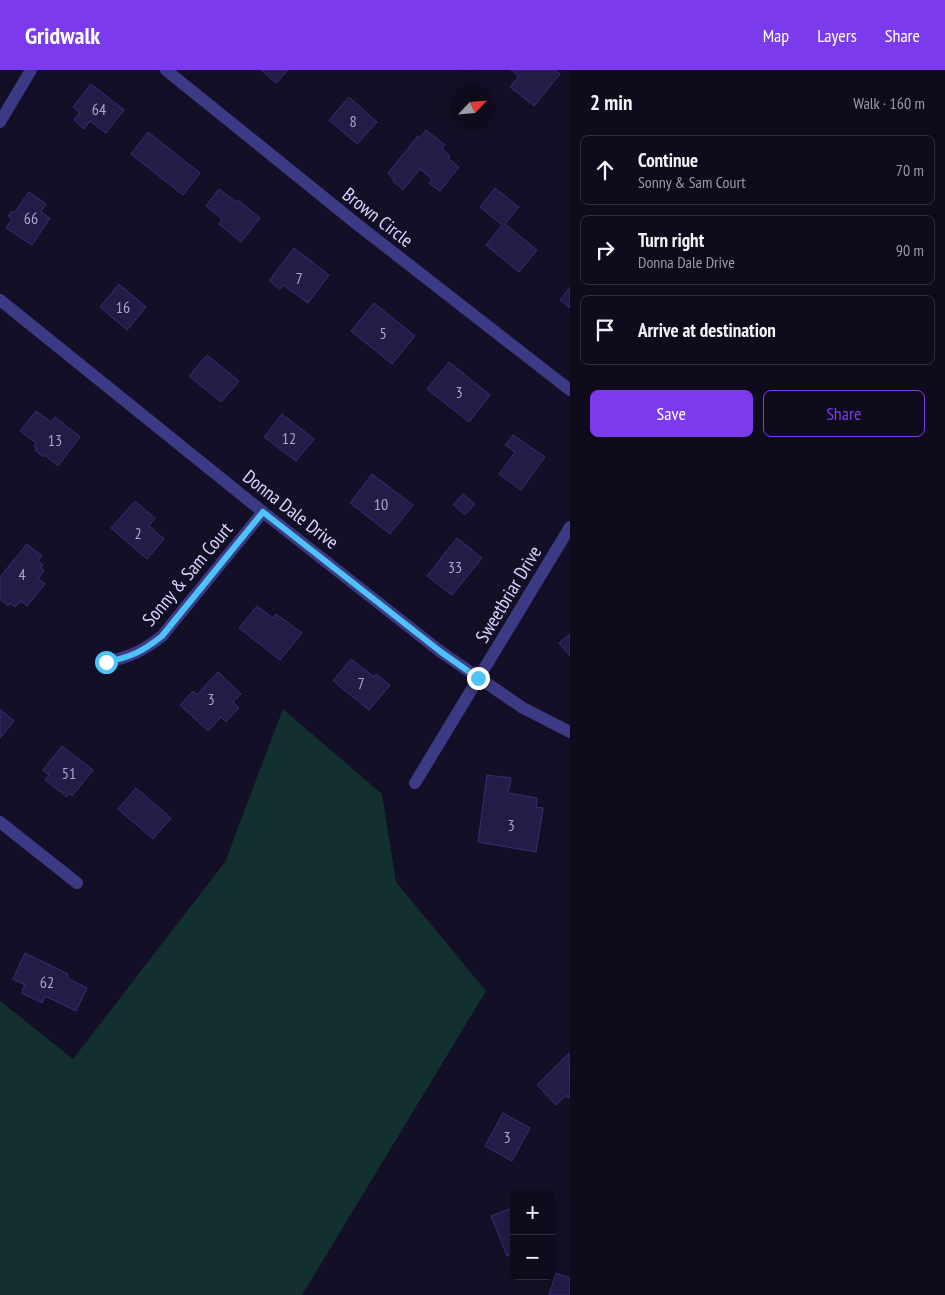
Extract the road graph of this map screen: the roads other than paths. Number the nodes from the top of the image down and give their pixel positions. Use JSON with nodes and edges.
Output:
{"nodes":[{"id":1,"x":31,"y":70,"type":"edge"},
{"id":2,"x":166,"y":70,"type":"edge"},
{"id":3,"x":0,"y":122,"type":"edge"},
{"id":4,"x":0,"y":300,"type":"edge"},
{"id":5,"x":570,"y":390,"type":"edge"},
{"id":6,"x":263,"y":512,"type":"junction"},
{"id":7,"x":570,"y":526,"type":"edge"},
{"id":8,"x":106,"y":662,"type":"dead end"},
{"id":9,"x":478,"y":678,"type":"junction"},
{"id":10,"x":570,"y":732,"type":"edge"},
{"id":11,"x":415,"y":783,"type":"dead end"},
{"id":12,"x":0,"y":822,"type":"edge"},
{"id":13,"x":77,"y":884,"type":"dead end"}],
"edges":[{"from":1,"to":3,"type":"street"},
{"from":2,"to":5,"type":"street","name":"Brown Circle"},
{"from":4,"to":6,"type":"street","name":"Donna Dale Drive"},
{"from":6,"to":8,"type":"street","name":"Sonny & Sam Court"},
{"from":6,"to":9,"type":"street","name":"Donna Dale Drive"},
{"from":7,"to":9,"type":"street","name":"Sweetbriar Drive"},
{"from":9,"to":10,"type":"street","name":"Donna Dale Drive"},
{"from":9,"to":11,"type":"street","name":"Sweetbriar Drive"},
{"from":12,"to":13,"type":"street"}]}
